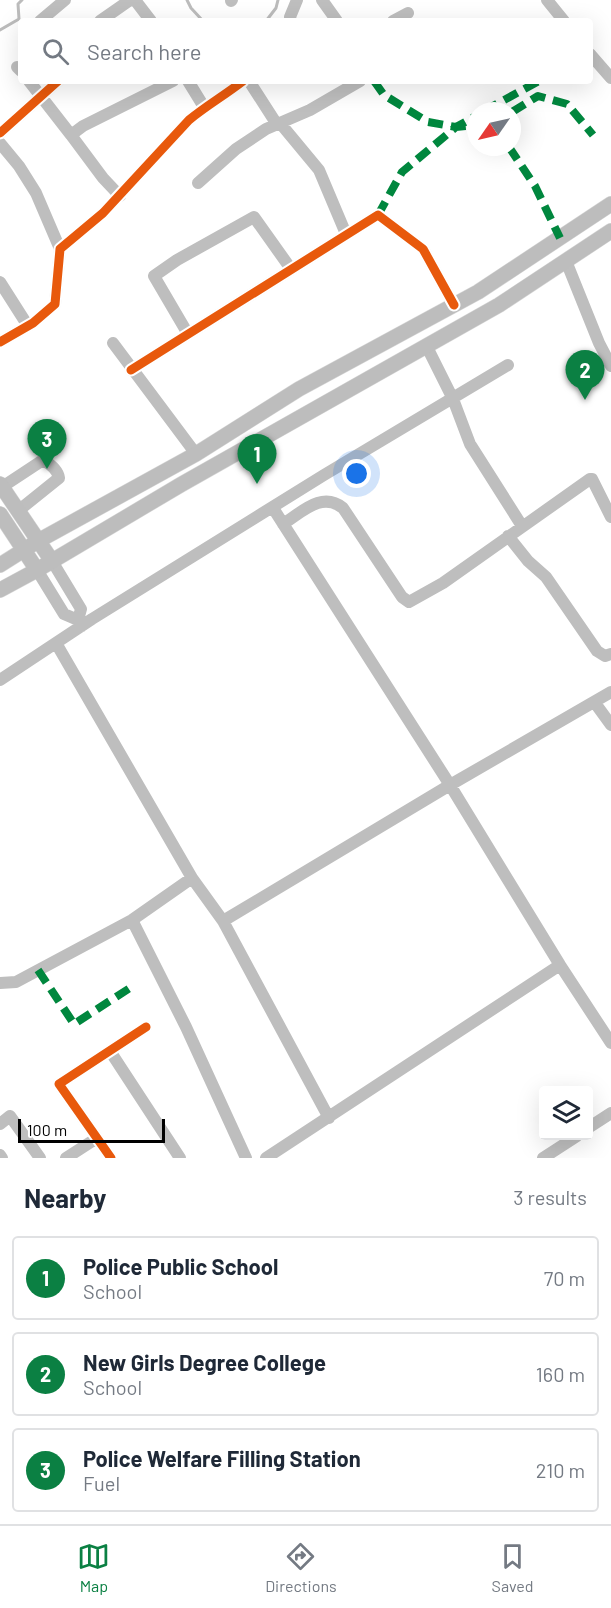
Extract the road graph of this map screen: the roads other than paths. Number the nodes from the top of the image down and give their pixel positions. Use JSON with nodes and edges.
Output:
{"nodes":[{"id":1,"x":65,"y":0,"type":"edge"},
{"id":2,"x":130,"y":0,"type":"edge"},
{"id":3,"x":135,"y":0,"type":"edge"},
{"id":4,"x":297,"y":0,"type":"edge"},
{"id":5,"x":322,"y":0,"type":"edge"},
{"id":6,"x":547,"y":0,"type":"edge"},
{"id":7,"x":408,"y":13,"type":"dead end"},
{"id":8,"x":44,"y":18,"type":"edge"},
{"id":9,"x":104,"y":18,"type":"edge"},
{"id":10,"x":149,"y":18,"type":"edge"},
{"id":11,"x":292,"y":18,"type":"edge"},
{"id":12,"x":335,"y":18,"type":"edge"},
{"id":13,"x":399,"y":18,"type":"edge"},
{"id":14,"x":562,"y":18,"type":"edge"},
{"id":15,"x":593,"y":57,"type":"edge"},
{"id":16,"x":611,"y":78,"type":"edge"},
{"id":17,"x":31,"y":84,"type":"edge"},
{"id":18,"x":54,"y":84,"type":"edge"},
{"id":19,"x":167,"y":84,"type":"edge"},
{"id":20,"x":190,"y":84,"type":"edge"},
{"id":21,"x":251,"y":84,"type":"edge"},
{"id":22,"x":355,"y":84,"type":"edge"},
{"id":23,"x":228,"y":86,"type":"edge"},
{"id":24,"x":40,"y":96,"type":"junction"},
{"id":25,"x":204,"y":107,"type":"junction"},
{"id":26,"x":278,"y":123,"type":"junction"},
{"id":27,"x":0,"y":133,"type":"edge"},
{"id":28,"x":71,"y":135,"type":"junction"},
{"id":29,"x":0,"y":143,"type":"edge"},
{"id":30,"x":198,"y":183,"type":"dead end"},
{"id":31,"x":120,"y":196,"type":"junction"},
{"id":32,"x":611,"y":204,"type":"edge"},
{"id":33,"x":611,"y":231,"type":"edge"},
{"id":34,"x":346,"y":234,"type":"junction"},
{"id":35,"x":60,"y":249,"type":"junction"},
{"id":36,"x":566,"y":261,"type":"junction"},
{"id":37,"x":291,"y":270,"type":"junction"},
{"id":38,"x":0,"y":282,"type":"edge"},
{"id":39,"x":454,"y":305,"type":"junction"},
{"id":40,"x":28,"y":326,"type":"junction"},
{"id":41,"x":188,"y":334,"type":"junction"},
{"id":42,"x":0,"y":342,"type":"edge"},
{"id":43,"x":113,"y":344,"type":"dead end"},
{"id":44,"x":427,"y":347,"type":"junction"},
{"id":45,"x":508,"y":365,"type":"dead end"},
{"id":46,"x":611,"y":366,"type":"edge"},
{"id":47,"x":131,"y":370,"type":"junction"},
{"id":48,"x":453,"y":399,"type":"junction"},
{"id":49,"x":195,"y":454,"type":"junction"},
{"id":50,"x":1,"y":486,"type":"edge"},
{"id":51,"x":273,"y":508,"type":"junction"},
{"id":52,"x":18,"y":511,"type":"junction"},
{"id":53,"x":0,"y":514,"type":"edge"},
{"id":54,"x":611,"y":517,"type":"edge"},
{"id":55,"x":283,"y":524,"type":"junction"},
{"id":56,"x":522,"y":526,"type":"junction"},
{"id":57,"x":508,"y":536,"type":"junction"},
{"id":58,"x":38,"y":541,"type":"junction"},
{"id":59,"x":24,"y":549,"type":"junction"},
{"id":60,"x":52,"y":561,"type":"junction"},
{"id":61,"x":0,"y":565,"type":"edge"},
{"id":62,"x":37,"y":570,"type":"junction"},
{"id":63,"x":0,"y":590,"type":"edge"},
{"id":64,"x":80,"y":623,"type":"junction"},
{"id":65,"x":56,"y":643,"type":"junction"},
{"id":66,"x":611,"y":654,"type":"edge"},
{"id":67,"x":0,"y":680,"type":"edge"},
{"id":68,"x":611,"y":692,"type":"edge"},
{"id":69,"x":595,"y":703,"type":"junction"},
{"id":70,"x":611,"y":725,"type":"edge"},
{"id":71,"x":450,"y":785,"type":"junction"},
{"id":72,"x":192,"y":878,"type":"junction"},
{"id":73,"x":132,"y":920,"type":"junction"},
{"id":74,"x":223,"y":921,"type":"junction"},
{"id":75,"x":560,"y":965,"type":"junction"},
{"id":76,"x":0,"y":983,"type":"edge"},
{"id":77,"x":146,"y":1027,"type":"dead end"},
{"id":78,"x":611,"y":1043,"type":"edge"},
{"id":79,"x":110,"y":1051,"type":"junction"},
{"id":80,"x":611,"y":1113,"type":"edge"},
{"id":81,"x":329,"y":1118,"type":"junction"},
{"id":82,"x":0,"y":1124,"type":"edge"},
{"id":83,"x":593,"y":1125,"type":"edge"},
{"id":84,"x":97,"y":1137,"type":"junction"},
{"id":85,"x":572,"y":1140,"type":"edge"},
{"id":86,"x":550,"y":1156,"type":"edge"},
{"id":87,"x":40,"y":1158,"type":"edge"},
{"id":88,"x":66,"y":1158,"type":"edge"},
{"id":89,"x":111,"y":1158,"type":"edge"},
{"id":90,"x":180,"y":1158,"type":"edge"},
{"id":91,"x":246,"y":1158,"type":"edge"},
{"id":92,"x":267,"y":1158,"type":"edge"}],
"edges":[{"from":1,"to":8,"type":"street"},
{"from":2,"to":9,"type":"street"},
{"from":3,"to":10,"type":"street"},
{"from":4,"to":11,"type":"street"},
{"from":5,"to":12,"type":"street"},
{"from":6,"to":14,"type":"street"},
{"from":7,"to":13,"type":"street"},
{"from":15,"to":16,"type":"street"},
{"from":17,"to":24,"type":"street"},
{"from":18,"to":24,"type":"street"},
{"from":19,"to":28,"type":"street"},
{"from":20,"to":25,"type":"street"},
{"from":21,"to":26,"type":"street"},
{"from":22,"to":26,"type":"street"},
{"from":23,"to":25,"type":"street"},
{"from":24,"to":27,"type":"street"},
{"from":24,"to":28,"type":"street"},
{"from":25,"to":31,"type":"street"},
{"from":26,"to":30,"type":"street"},
{"from":26,"to":34,"type":"street"},
{"from":28,"to":31,"type":"street"},
{"from":29,"to":35,"type":"street"},
{"from":31,"to":35,"type":"street"},
{"from":32,"to":39,"type":"main road"},
{"from":33,"to":36,"type":"main road"},
{"from":34,"to":37,"type":"street"},
{"from":34,"to":39,"type":"street"},
{"from":35,"to":40,"type":"street"},
{"from":36,"to":44,"type":"main road"},
{"from":36,"to":46,"type":"street"},
{"from":37,"to":41,"type":"street"},
{"from":37,"to":41,"type":"street"},
{"from":38,"to":40,"type":"street"},
{"from":39,"to":49,"type":"main road"},
{"from":40,"to":42,"type":"street"},
{"from":41,"to":47,"type":"street"},
{"from":43,"to":47,"type":"street"},
{"from":44,"to":48,"type":"street"},
{"from":44,"to":60,"type":"main road"},
{"from":45,"to":48,"type":"street"},
{"from":47,"to":49,"type":"street"},
{"from":48,"to":51,"type":"street"},
{"from":48,"to":56,"type":"street"},
{"from":49,"to":58,"type":"main road"},
{"from":50,"to":52,"type":"main road"},
{"from":50,"to":52,"type":"street"},
{"from":51,"to":55,"type":"street"},
{"from":51,"to":64,"type":"street"},
{"from":52,"to":58,"type":"main road"},
{"from":53,"to":59,"type":"main road"},
{"from":54,"to":56,"type":"street"},
{"from":55,"to":57,"type":"street"},
{"from":55,"to":71,"type":"street"},
{"from":56,"to":57,"type":"street"},
{"from":57,"to":66,"type":"street"},
{"from":58,"to":59,"type":"main road"},
{"from":58,"to":60,"type":"main road"},
{"from":59,"to":61,"type":"main road"},
{"from":59,"to":62,"type":"main road"},
{"from":60,"to":62,"type":"main road"},
{"from":60,"to":64,"type":"street"},
{"from":62,"to":63,"type":"main road"},
{"from":62,"to":64,"type":"street"},
{"from":64,"to":65,"type":"street"},
{"from":65,"to":67,"type":"street"},
{"from":65,"to":72,"type":"street"},
{"from":68,"to":69,"type":"street"},
{"from":69,"to":70,"type":"street"},
{"from":69,"to":71,"type":"street"},
{"from":71,"to":74,"type":"street"},
{"from":71,"to":75,"type":"street"},
{"from":72,"to":73,"type":"street"},
{"from":72,"to":74,"type":"street"},
{"from":73,"to":76,"type":"street"},
{"from":73,"to":91,"type":"street"},
{"from":74,"to":81,"type":"street"},
{"from":75,"to":78,"type":"street"},
{"from":75,"to":81,"type":"street"},
{"from":77,"to":79,"type":"street"},
{"from":79,"to":84,"type":"street"},
{"from":79,"to":90,"type":"street"},
{"from":80,"to":83,"type":"street"},
{"from":81,"to":92,"type":"street"},
{"from":82,"to":87,"type":"street"},
{"from":84,"to":88,"type":"street"},
{"from":84,"to":89,"type":"street"},
{"from":85,"to":86,"type":"street"}]}
